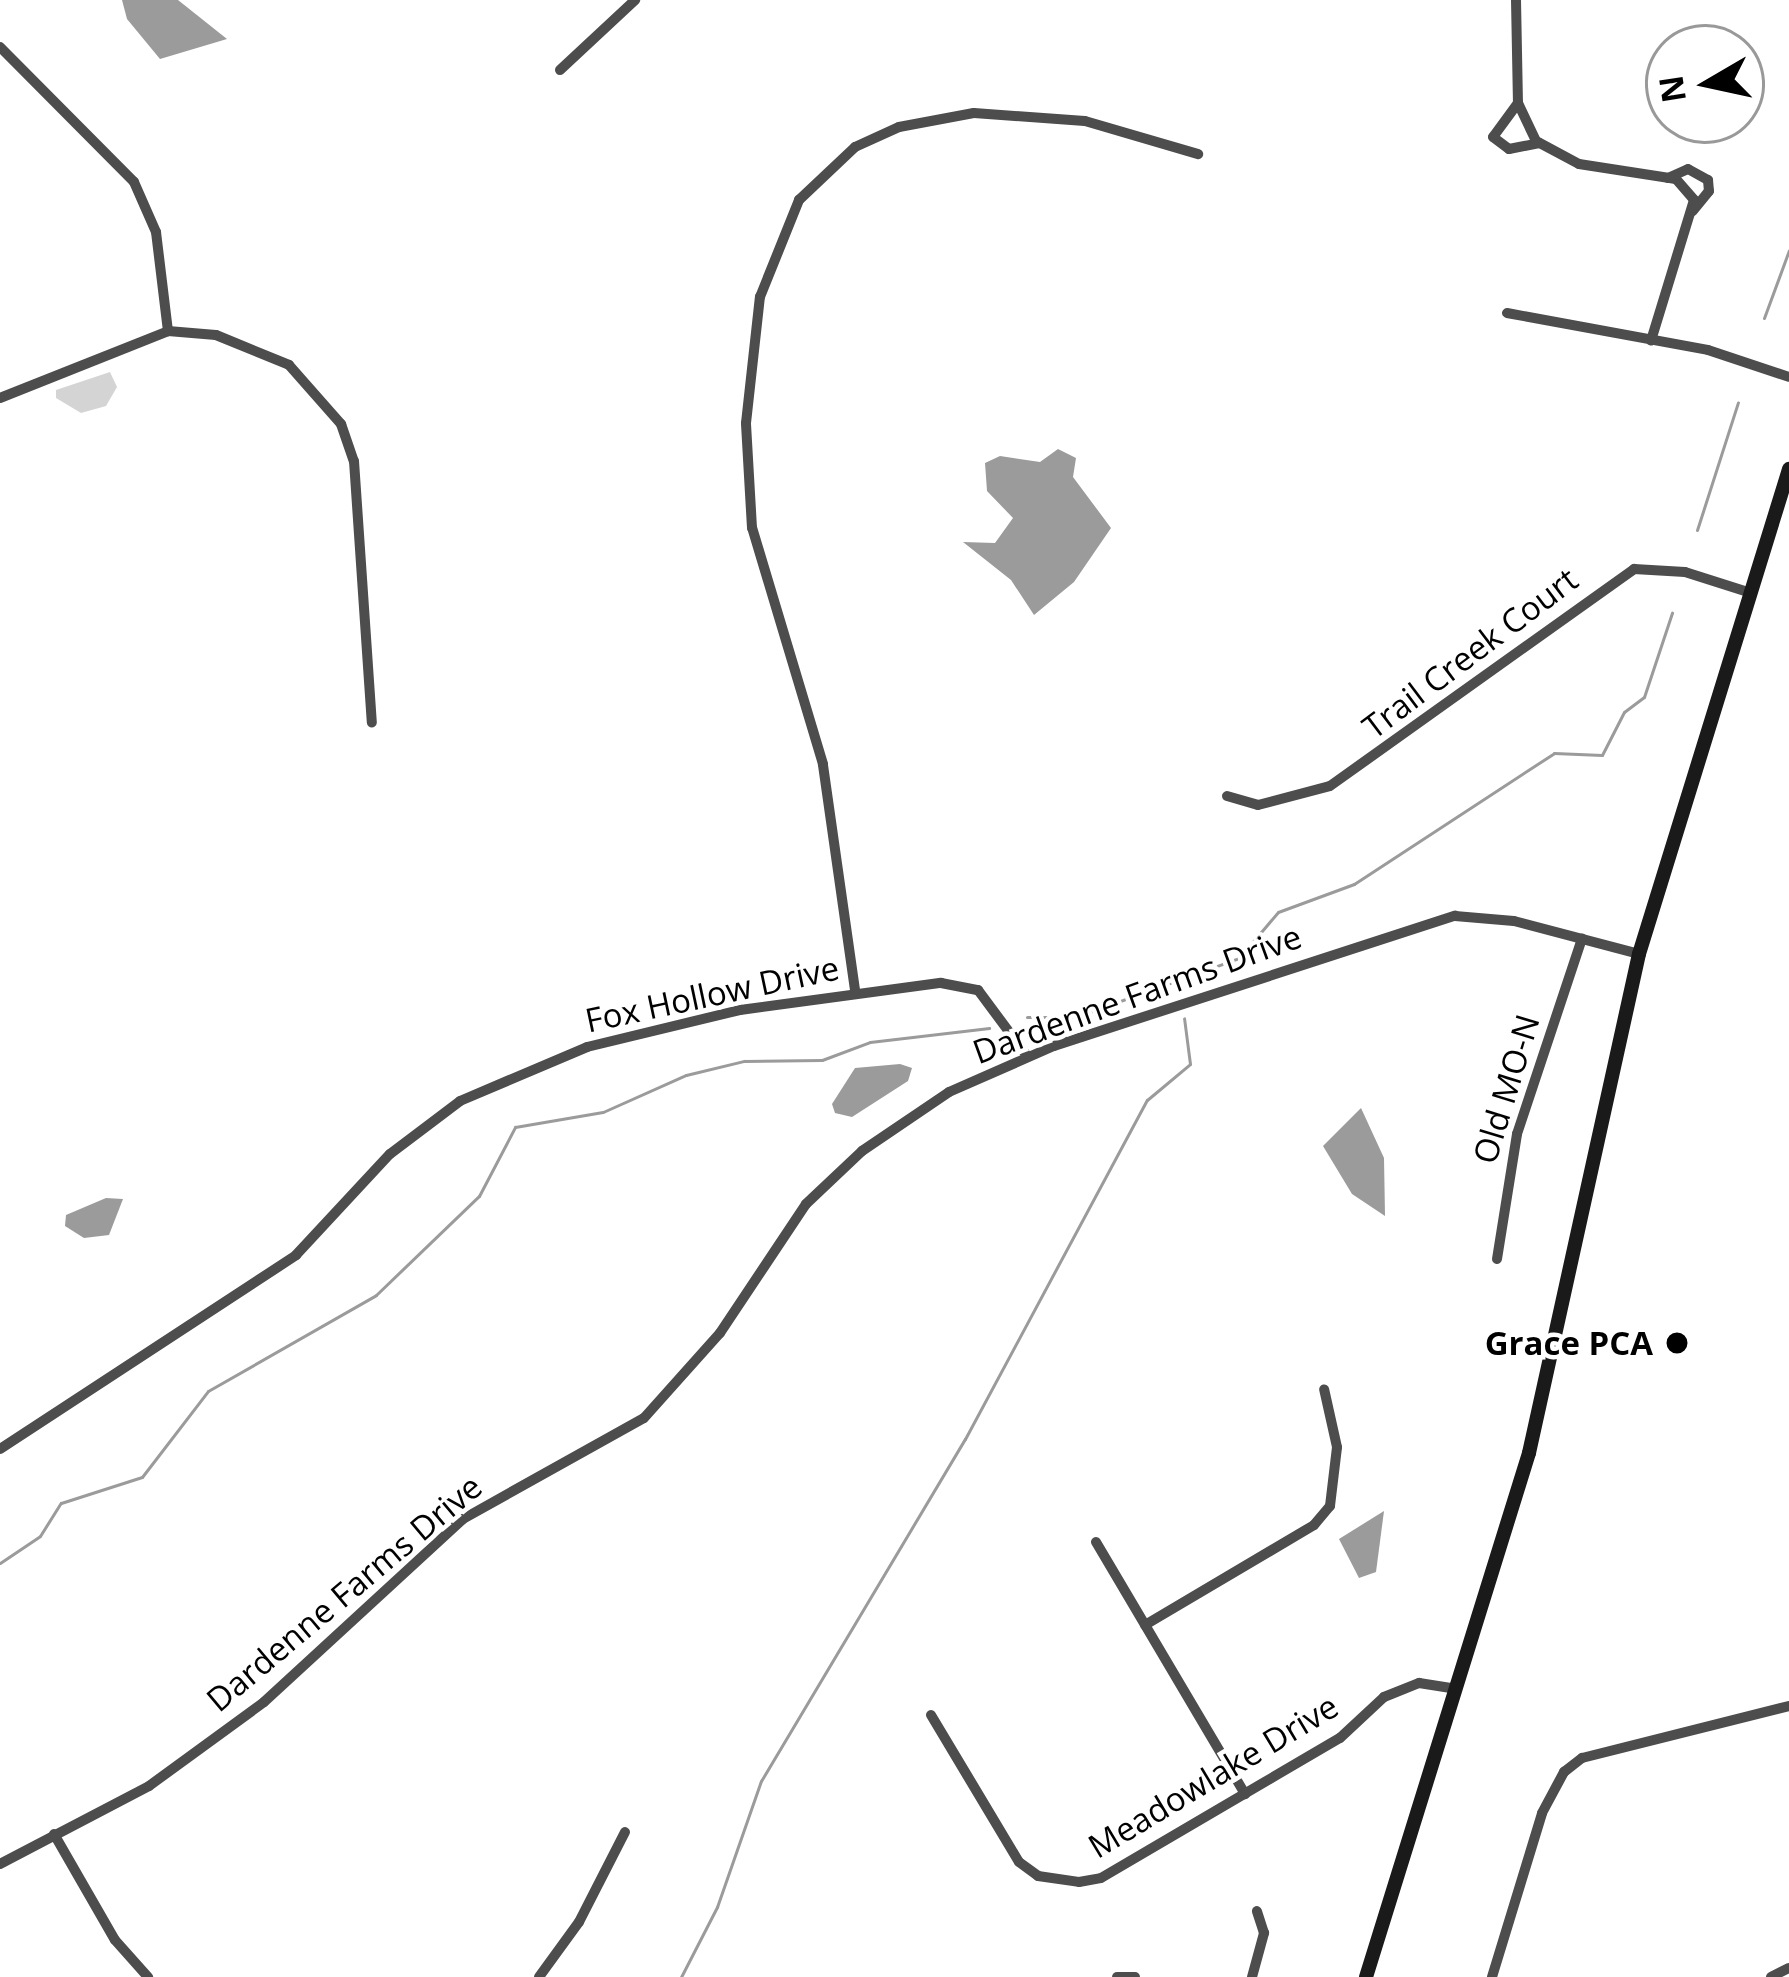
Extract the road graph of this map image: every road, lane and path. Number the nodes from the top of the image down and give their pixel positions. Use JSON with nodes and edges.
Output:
{"nodes":[{"id":1,"x":635,"y":0,"type":"edge"},
{"id":2,"x":1516,"y":4,"type":"edge"},
{"id":3,"x":0,"y":47,"type":"edge"},
{"id":4,"x":560,"y":70,"type":"dead end"},
{"id":5,"x":1518,"y":103,"type":"junction"},
{"id":6,"x":1539,"y":143,"type":"junction"},
{"id":7,"x":1198,"y":154,"type":"dead end"},
{"id":8,"x":1668,"y":178,"type":"junction"},
{"id":9,"x":1693,"y":211,"type":"junction"},
{"id":10,"x":1507,"y":313,"type":"dead end"},
{"id":11,"x":168,"y":331,"type":"junction"},
{"id":12,"x":1651,"y":341,"type":"junction"},
{"id":13,"x":1789,"y":377,"type":"edge"},
{"id":14,"x":0,"y":398,"type":"edge"},
{"id":15,"x":1789,"y":470,"type":"edge"},
{"id":16,"x":1748,"y":592,"type":"junction"},
{"id":17,"x":372,"y":722,"type":"dead end"},
{"id":18,"x":1227,"y":796,"type":"dead end"},
{"id":19,"x":1582,"y":939,"type":"junction"},
{"id":20,"x":1639,"y":954,"type":"junction"},
{"id":21,"x":855,"y":990,"type":"junction"},
{"id":22,"x":1027,"y":1056,"type":"junction"},
{"id":23,"x":1497,"y":1258,"type":"dead end"},
{"id":24,"x":1324,"y":1389,"type":"dead end"},
{"id":25,"x":0,"y":1449,"type":"edge"},
{"id":26,"x":1096,"y":1542,"type":"dead end"},
{"id":27,"x":1145,"y":1625,"type":"junction"},
{"id":28,"x":1456,"y":1690,"type":"junction"},
{"id":29,"x":1789,"y":1706,"type":"edge"},
{"id":30,"x":931,"y":1715,"type":"dead end"},
{"id":31,"x":1245,"y":1794,"type":"junction"},
{"id":32,"x":625,"y":1832,"type":"dead end"},
{"id":33,"x":54,"y":1834,"type":"junction"},
{"id":34,"x":0,"y":1864,"type":"edge"},
{"id":35,"x":1257,"y":1911,"type":"dead end"},
{"id":36,"x":1789,"y":1968,"type":"edge"},
{"id":37,"x":148,"y":1977,"type":"edge"},
{"id":38,"x":538,"y":1977,"type":"edge"},
{"id":39,"x":1117,"y":1977,"type":"edge"},
{"id":40,"x":1135,"y":1977,"type":"edge"},
{"id":41,"x":1252,"y":1977,"type":"edge"},
{"id":42,"x":1366,"y":1977,"type":"edge"},
{"id":43,"x":1492,"y":1977,"type":"edge"},
{"id":44,"x":1772,"y":1977,"type":"edge"}],
"edges":[{"from":1,"to":4,"type":"street"},
{"from":2,"to":5,"type":"street"},
{"from":3,"to":11,"type":"street"},
{"from":5,"to":6,"type":"street"},
{"from":5,"to":6,"type":"street"},
{"from":6,"to":8,"type":"street"},
{"from":7,"to":21,"type":"street"},
{"from":8,"to":9,"type":"street"},
{"from":8,"to":9,"type":"street"},
{"from":9,"to":12,"type":"street"},
{"from":10,"to":12,"type":"street"},
{"from":11,"to":14,"type":"street"},
{"from":11,"to":17,"type":"street"},
{"from":12,"to":13,"type":"street"},
{"from":15,"to":16,"type":"main road"},
{"from":16,"to":18,"type":"street","name":"Trail Creek Court"},
{"from":16,"to":20,"type":"main road"},
{"from":19,"to":20,"type":"street","name":"Dardenne Farms Drive"},
{"from":19,"to":22,"type":"street","name":"Dardenne Farms Drive"},
{"from":19,"to":23,"type":"street","name":"Old MO-N"},
{"from":20,"to":28,"type":"main road"},
{"from":21,"to":22,"type":"street","name":"Fox Hollow Drive"},
{"from":21,"to":25,"type":"street","name":"Fox Hollow Drive"},
{"from":22,"to":33,"type":"street","name":"Dardenne Farms Drive"},
{"from":24,"to":27,"type":"street"},
{"from":26,"to":27,"type":"street"},
{"from":27,"to":31,"type":"street"},
{"from":28,"to":31,"type":"street","name":"Meadowlake Drive"},
{"from":28,"to":42,"type":"main road"},
{"from":29,"to":43,"type":"street"},
{"from":30,"to":31,"type":"street","name":"Meadowlake Drive"},
{"from":32,"to":38,"type":"street"},
{"from":33,"to":34,"type":"street","name":"Dardenne Farms Drive"},
{"from":33,"to":37,"type":"street"},
{"from":35,"to":41,"type":"street"},
{"from":36,"to":44,"type":"street"},
{"from":39,"to":40,"type":"street"}]}
